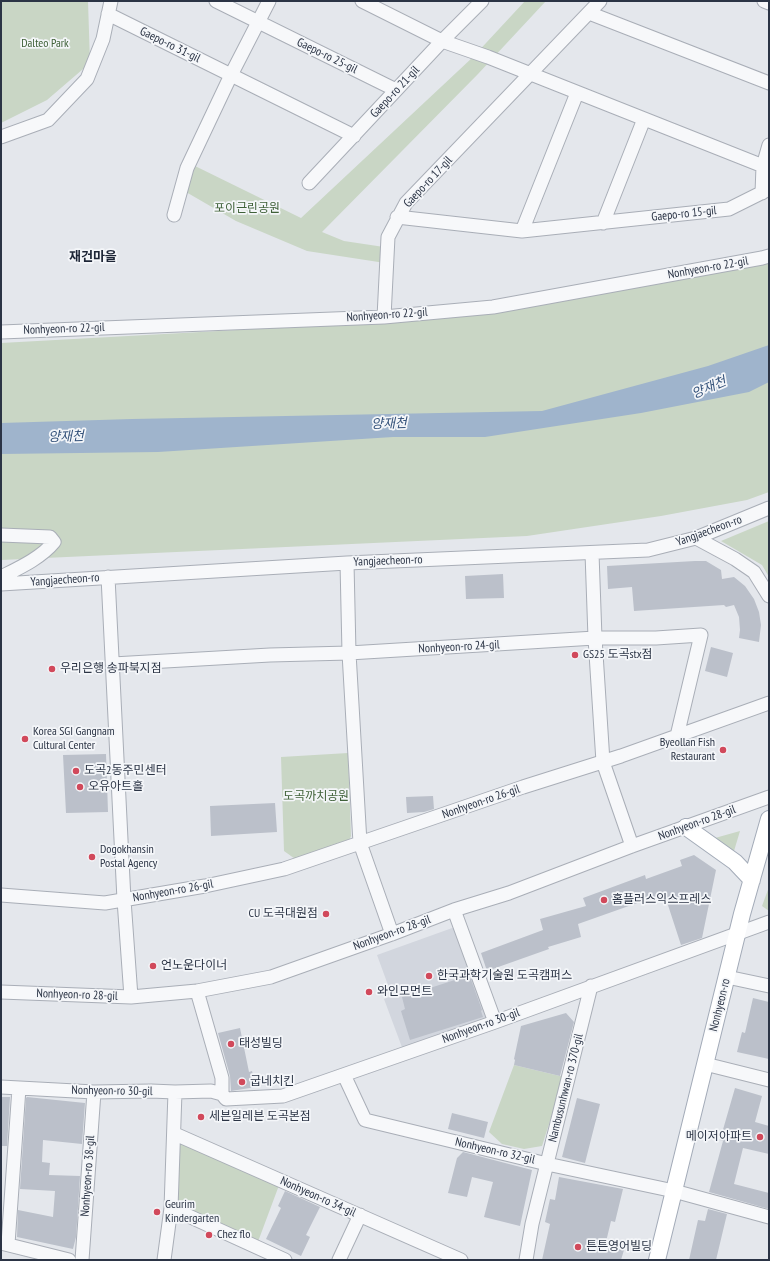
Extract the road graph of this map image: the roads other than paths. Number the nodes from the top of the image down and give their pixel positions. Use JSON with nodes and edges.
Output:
{"nodes":[{"id":1,"x":111,"y":1,"type":"edge"},
{"id":2,"x":216,"y":1,"type":"edge"},
{"id":3,"x":269,"y":1,"type":"edge"},
{"id":4,"x":362,"y":1,"type":"edge"},
{"id":5,"x":482,"y":1,"type":"edge"},
{"id":6,"x":600,"y":1,"type":"edge"},
{"id":7,"x":764,"y":1,"type":"edge"},
{"id":8,"x":769,"y":3,"type":"edge"},
{"id":9,"x":589,"y":13,"type":"junction"},
{"id":10,"x":108,"y":14,"type":"junction"},
{"id":11,"x":258,"y":22,"type":"junction"},
{"id":12,"x":442,"y":41,"type":"junction"},
{"id":13,"x":530,"y":74,"type":"junction"},
{"id":14,"x":231,"y":75,"type":"junction"},
{"id":15,"x":769,"y":83,"type":"edge"},
{"id":16,"x":396,"y":90,"type":"junction"},
{"id":17,"x":577,"y":93,"type":"junction"},
{"id":18,"x":644,"y":119,"type":"junction"},
{"id":19,"x":354,"y":136,"type":"junction"},
{"id":20,"x":1,"y":137,"type":"edge"},
{"id":21,"x":769,"y":145,"type":"edge"},
{"id":22,"x":763,"y":166,"type":"junction"},
{"id":23,"x":309,"y":183,"type":"dead end"},
{"id":24,"x":765,"y":191,"type":"edge"},
{"id":25,"x":174,"y":215,"type":"dead end"},
{"id":26,"x":398,"y":217,"type":"junction"},
{"id":27,"x":603,"y":223,"type":"junction"},
{"id":28,"x":522,"y":231,"type":"junction"},
{"id":29,"x":769,"y":256,"type":"edge"},
{"id":30,"x":384,"y":317,"type":"junction"},
{"id":31,"x":1,"y":332,"type":"edge"},
{"id":32,"x":769,"y":508,"type":"edge"},
{"id":33,"x":1,"y":535,"type":"edge"},
{"id":34,"x":696,"y":538,"type":"junction"},
{"id":35,"x":592,"y":553,"type":"junction"},
{"id":36,"x":347,"y":563,"type":"junction"},
{"id":37,"x":1,"y":577,"type":"edge"},
{"id":38,"x":108,"y":577,"type":"junction"},
{"id":39,"x":1,"y":584,"type":"edge"},
{"id":40,"x":769,"y":596,"type":"edge"},
{"id":41,"x":595,"y":638,"type":"junction"},
{"id":42,"x":349,"y":653,"type":"junction"},
{"id":43,"x":113,"y":664,"type":"junction"},
{"id":44,"x":769,"y":703,"type":"edge"},
{"id":45,"x":677,"y":736,"type":"junction"},
{"id":46,"x":603,"y":762,"type":"junction"},
{"id":47,"x":769,"y":797,"type":"edge"},
{"id":48,"x":769,"y":819,"type":"edge"},
{"id":49,"x":686,"y":827,"type":"junction"},
{"id":50,"x":360,"y":843,"type":"junction"},
{"id":51,"x":632,"y":846,"type":"junction"},
{"id":52,"x":752,"y":880,"type":"junction"},
{"id":53,"x":1,"y":894,"type":"edge"},
{"id":54,"x":124,"y":900,"type":"junction"},
{"id":55,"x":454,"y":910,"type":"junction"},
{"id":56,"x":769,"y":922,"type":"edge"},
{"id":57,"x":738,"y":933,"type":"junction"},
{"id":58,"x":392,"y":934,"type":"junction"},
{"id":59,"x":726,"y":977,"type":"junction"},
{"id":60,"x":591,"y":986,"type":"junction"},
{"id":61,"x":769,"y":986,"type":"edge"},
{"id":62,"x":197,"y":991,"type":"junction"},
{"id":63,"x":1,"y":992,"type":"edge"},
{"id":64,"x":131,"y":996,"type":"junction"},
{"id":65,"x":495,"y":1022,"type":"junction"},
{"id":66,"x":705,"y":1064,"type":"junction"},
{"id":67,"x":344,"y":1075,"type":"junction"},
{"id":68,"x":769,"y":1080,"type":"edge"},
{"id":69,"x":1,"y":1087,"type":"edge"},
{"id":70,"x":19,"y":1088,"type":"junction"},
{"id":71,"x":94,"y":1092,"type":"junction"},
{"id":72,"x":175,"y":1092,"type":"junction"},
{"id":73,"x":222,"y":1094,"type":"junction"},
{"id":74,"x":175,"y":1134,"type":"junction"},
{"id":75,"x":547,"y":1164,"type":"junction"},
{"id":76,"x":674,"y":1191,"type":"junction"},
{"id":77,"x":171,"y":1208,"type":"junction"},
{"id":78,"x":360,"y":1215,"type":"junction"},
{"id":79,"x":769,"y":1217,"type":"edge"},
{"id":80,"x":5,"y":1243,"type":"edge"},
{"id":81,"x":69,"y":1260,"type":"edge"},
{"id":82,"x":82,"y":1260,"type":"edge"},
{"id":83,"x":164,"y":1260,"type":"edge"},
{"id":84,"x":285,"y":1260,"type":"edge"},
{"id":85,"x":339,"y":1260,"type":"edge"},
{"id":86,"x":461,"y":1260,"type":"edge"},
{"id":87,"x":526,"y":1260,"type":"edge"},
{"id":88,"x":656,"y":1260,"type":"edge"}],
"edges":[{"from":1,"to":10,"type":"street"},
{"from":2,"to":11,"type":"street"},
{"from":3,"to":11,"type":"street"},
{"from":4,"to":12,"type":"street"},
{"from":5,"to":12,"type":"street","name":"Gaepo-ro 21-gil"},
{"from":6,"to":9,"type":"street","name":"Gaepo-ro 17-gil"},
{"from":7,"to":8,"type":"street"},
{"from":9,"to":13,"type":"street","name":"Gaepo-ro 17-gil"},
{"from":9,"to":15,"type":"street"},
{"from":10,"to":14,"type":"street","name":"Gaepo-ro 31-gil"},
{"from":10,"to":20,"type":"street"},
{"from":11,"to":14,"type":"street"},
{"from":11,"to":16,"type":"street","name":"Gaepo-ro 25-gil"},
{"from":12,"to":13,"type":"street"},
{"from":12,"to":16,"type":"street","name":"Gaepo-ro 21-gil"},
{"from":13,"to":17,"type":"street"},
{"from":13,"to":26,"type":"street","name":"Gaepo-ro 17-gil"},
{"from":14,"to":19,"type":"street"},
{"from":14,"to":25,"type":"street"},
{"from":16,"to":19,"type":"street","name":"Gaepo-ro 21-gil"},
{"from":17,"to":18,"type":"street"},
{"from":17,"to":28,"type":"street"},
{"from":18,"to":22,"type":"street"},
{"from":18,"to":27,"type":"street"},
{"from":19,"to":23,"type":"street","name":"Gaepo-ro 21-gil"},
{"from":21,"to":22,"type":"street","name":"Gaepo-ro 15-gil"},
{"from":22,"to":24,"type":"street","name":"Gaepo-ro 15-gil"},
{"from":24,"to":27,"type":"street","name":"Gaepo-ro 15-gil"},
{"from":26,"to":28,"type":"street","name":"Gaepo-ro 15-gil"},
{"from":26,"to":30,"type":"street","name":"Gaepo-ro 17-gil"},
{"from":27,"to":28,"type":"street","name":"Gaepo-ro 15-gil"},
{"from":29,"to":30,"type":"street","name":"Nonhyeon-ro 22-gil"},
{"from":30,"to":31,"type":"street","name":"Nonhyeon-ro 22-gil"},
{"from":32,"to":34,"type":"street","name":"Yangjaecheon-ro"},
{"from":33,"to":37,"type":"street"},
{"from":34,"to":35,"type":"street","name":"Yangjaecheon-ro"},
{"from":34,"to":40,"type":"street"},
{"from":35,"to":36,"type":"street","name":"Yangjaecheon-ro"},
{"from":35,"to":41,"type":"street"},
{"from":36,"to":38,"type":"street","name":"Yangjaecheon-ro"},
{"from":36,"to":42,"type":"street"},
{"from":38,"to":39,"type":"street","name":"Yangjaecheon-ro"},
{"from":38,"to":43,"type":"street","name":"Nonhyeon-ro 26-gil"},
{"from":41,"to":42,"type":"street","name":"Nonhyeon-ro 24-gil"},
{"from":41,"to":45,"type":"street","name":"Nonhyeon-ro 24-gil"},
{"from":41,"to":46,"type":"street"},
{"from":42,"to":43,"type":"street","name":"Nonhyeon-ro 24-gil"},
{"from":42,"to":50,"type":"street"},
{"from":43,"to":54,"type":"street","name":"Nonhyeon-ro 26-gil"},
{"from":44,"to":45,"type":"street","name":"Nonhyeon-ro 26-gil"},
{"from":45,"to":46,"type":"street","name":"Nonhyeon-ro 26-gil"},
{"from":46,"to":50,"type":"street","name":"Nonhyeon-ro 26-gil"},
{"from":46,"to":51,"type":"street"},
{"from":47,"to":49,"type":"street","name":"Nonhyeon-ro 28-gil"},
{"from":48,"to":52,"type":"main road","name":"Nonhyeon-ro"},
{"from":49,"to":51,"type":"street","name":"Nonhyeon-ro 28-gil"},
{"from":49,"to":52,"type":"main road"},
{"from":50,"to":54,"type":"street","name":"Nonhyeon-ro 26-gil"},
{"from":50,"to":58,"type":"street"},
{"from":51,"to":55,"type":"street","name":"Nonhyeon-ro 28-gil"},
{"from":52,"to":57,"type":"main road","name":"Nonhyeon-ro"},
{"from":53,"to":54,"type":"street","name":"Nonhyeon-ro 26-gil"},
{"from":54,"to":64,"type":"street"},
{"from":55,"to":58,"type":"street","name":"Nonhyeon-ro 28-gil"},
{"from":55,"to":65,"type":"street"},
{"from":56,"to":57,"type":"street","name":"Nonhyeon-ro 30-gil"},
{"from":57,"to":59,"type":"main road","name":"Nonhyeon-ro"},
{"from":57,"to":60,"type":"street","name":"Nonhyeon-ro 30-gil"},
{"from":58,"to":62,"type":"street","name":"Nonhyeon-ro 28-gil"},
{"from":59,"to":61,"type":"street"},
{"from":59,"to":66,"type":"main road","name":"Nonhyeon-ro"},
{"from":60,"to":65,"type":"street","name":"Nonhyeon-ro 30-gil"},
{"from":60,"to":75,"type":"street","name":"Nambusunhwan-ro 370-gil"},
{"from":62,"to":64,"type":"street","name":"Nonhyeon-ro 28-gil"},
{"from":62,"to":73,"type":"street"},
{"from":63,"to":64,"type":"street","name":"Nonhyeon-ro 28-gil"},
{"from":65,"to":67,"type":"street","name":"Nonhyeon-ro 30-gil"},
{"from":66,"to":68,"type":"street"},
{"from":66,"to":76,"type":"main road","name":"Nonhyeon-ro"},
{"from":67,"to":73,"type":"street","name":"Nonhyeon-ro 30-gil"},
{"from":67,"to":75,"type":"street","name":"Nonhyeon-ro 32-gil"},
{"from":69,"to":70,"type":"street","name":"Nonhyeon-ro 30-gil"},
{"from":70,"to":71,"type":"street","name":"Nonhyeon-ro 30-gil"},
{"from":70,"to":80,"type":"street"},
{"from":71,"to":72,"type":"street","name":"Nonhyeon-ro 30-gil"},
{"from":71,"to":82,"type":"street","name":"Nonhyeon-ro 38-gil"},
{"from":72,"to":73,"type":"street","name":"Nonhyeon-ro 30-gil"},
{"from":72,"to":74,"type":"street"},
{"from":74,"to":77,"type":"street"},
{"from":74,"to":78,"type":"street","name":"Nonhyeon-ro 34-gil"},
{"from":75,"to":76,"type":"street","name":"Nonhyeon-ro 32-gil"},
{"from":75,"to":87,"type":"street","name":"Nambusunhwan-ro 370-gil"},
{"from":76,"to":79,"type":"street"},
{"from":76,"to":88,"type":"main road","name":"Nonhyeon-ro"},
{"from":77,"to":83,"type":"street"},
{"from":77,"to":84,"type":"street"},
{"from":78,"to":85,"type":"street"},
{"from":78,"to":86,"type":"street","name":"Nonhyeon-ro 34-gil"},
{"from":80,"to":81,"type":"street"}]}
